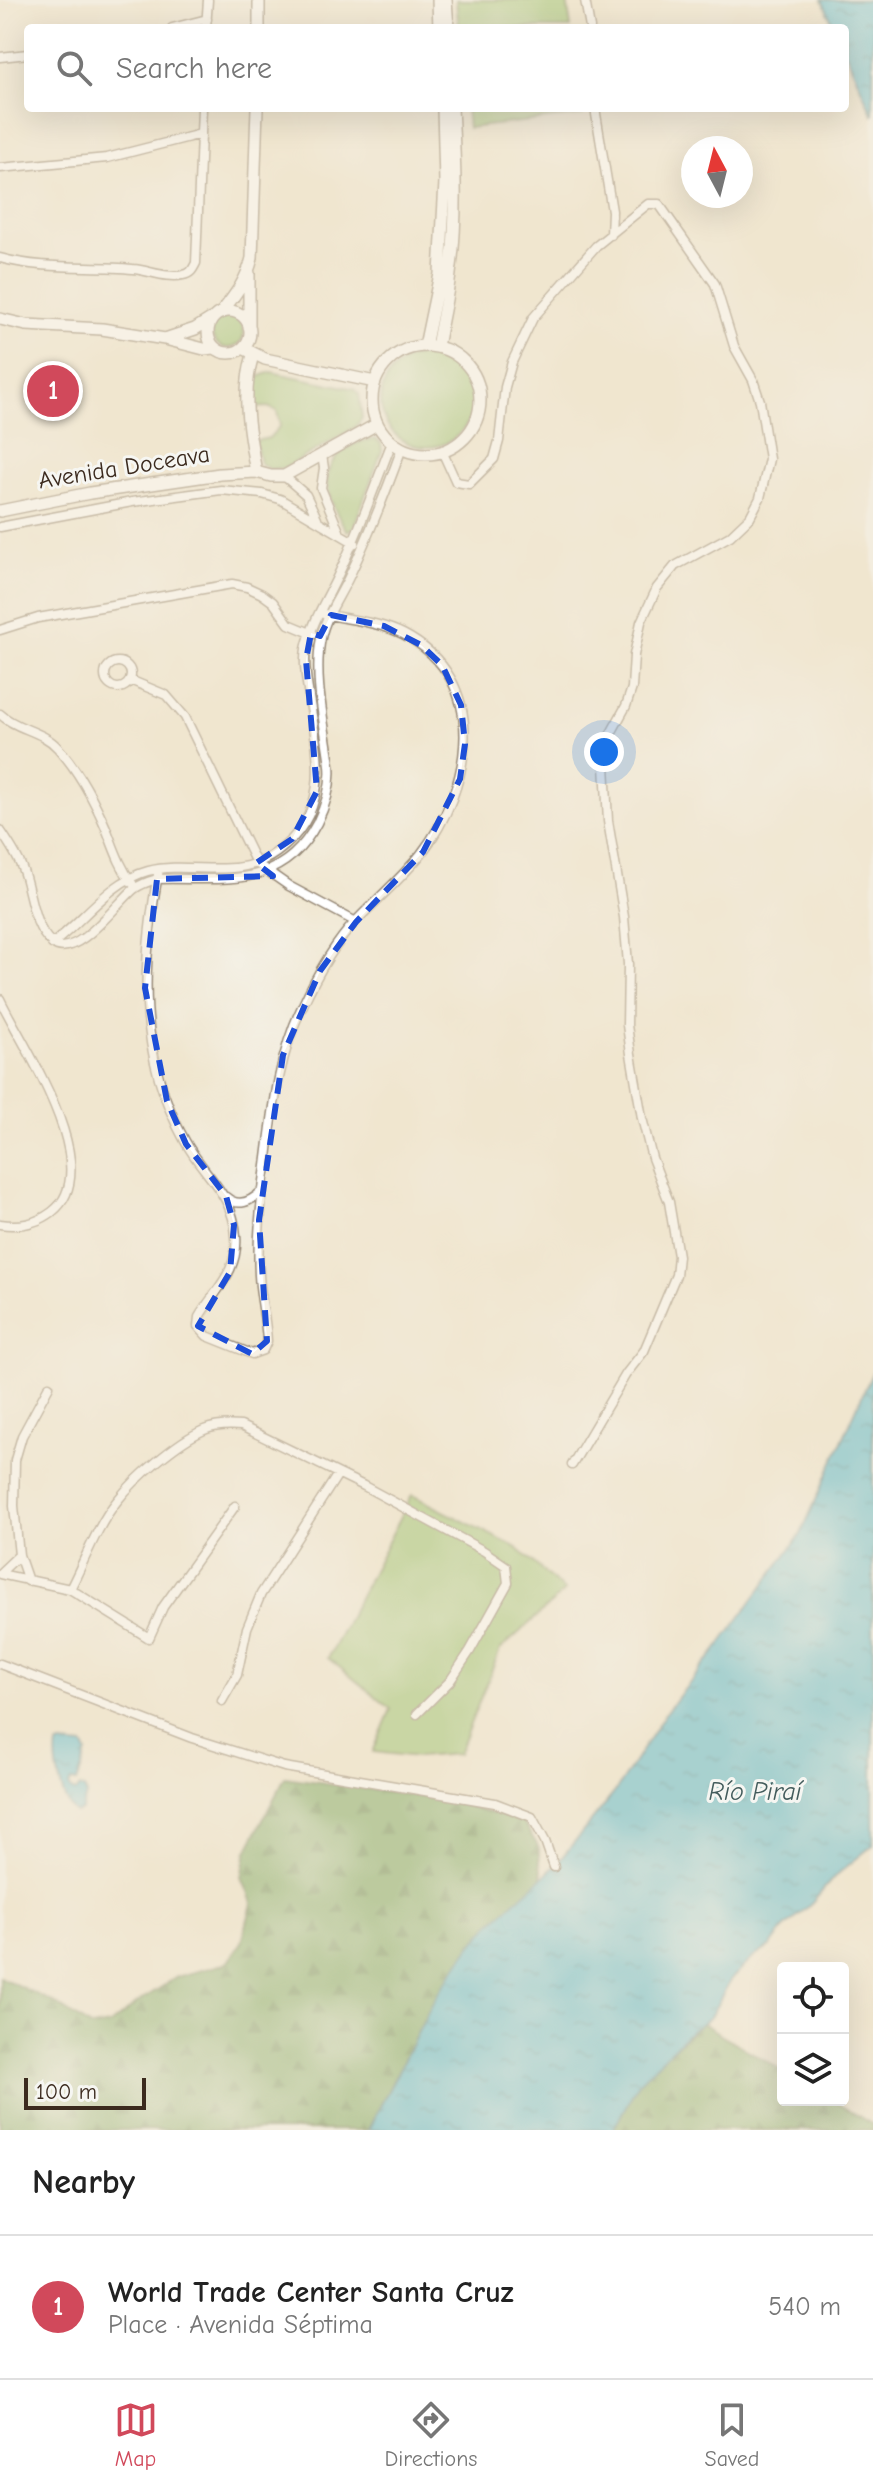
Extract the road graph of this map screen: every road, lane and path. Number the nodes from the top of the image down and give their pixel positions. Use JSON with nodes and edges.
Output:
{"nodes":[{"id":1,"x":208,"y":0,"type":"edge"},
{"id":2,"x":259,"y":0,"type":"edge"},
{"id":3,"x":438,"y":0,"type":"edge"},
{"id":4,"x":446,"y":0,"type":"edge"},
{"id":5,"x":585,"y":0,"type":"edge"},
{"id":6,"x":206,"y":23,"type":"edge"},
{"id":7,"x":259,"y":24,"type":"edge"},
{"id":8,"x":439,"y":24,"type":"edge"},
{"id":9,"x":448,"y":24,"type":"edge"},
{"id":10,"x":589,"y":24,"type":"edge"},
{"id":11,"x":24,"y":54,"type":"edge"},
{"id":12,"x":0,"y":57,"type":"edge"},
{"id":13,"x":202,"y":112,"type":"edge"},
{"id":14,"x":257,"y":112,"type":"edge"},
{"id":15,"x":443,"y":112,"type":"edge"},
{"id":16,"x":452,"y":112,"type":"edge"},
{"id":17,"x":596,"y":112,"type":"edge"},
{"id":18,"x":201,"y":134,"type":"junction"},
{"id":19,"x":0,"y":168,"type":"edge"},
{"id":20,"x":611,"y":235,"type":"junction"},
{"id":21,"x":0,"y":258,"type":"edge"},
{"id":22,"x":249,"y":272,"type":"junction"},
{"id":23,"x":217,"y":316,"type":"junction"},
{"id":24,"x":0,"y":319,"type":"edge"},
{"id":25,"x":249,"y":327,"type":"junction"},
{"id":26,"x":165,"y":339,"type":"junction"},
{"id":27,"x":431,"y":347,"type":"junction"},
{"id":28,"x":215,"y":348,"type":"junction"},
{"id":29,"x":248,"y":351,"type":"junction"},
{"id":30,"x":375,"y":382,"type":"junction"},
{"id":31,"x":377,"y":424,"type":"junction"},
{"id":32,"x":397,"y":445,"type":"junction"},
{"id":33,"x":442,"y":451,"type":"junction"},
{"id":34,"x":322,"y":455,"type":"junction"},
{"id":35,"x":256,"y":472,"type":"junction"},
{"id":36,"x":284,"y":476,"type":"junction"},
{"id":37,"x":321,"y":488,"type":"junction"},
{"id":38,"x":306,"y":495,"type":"junction"},
{"id":39,"x":0,"y":511,"type":"edge"},
{"id":40,"x":317,"y":518,"type":"junction"},
{"id":41,"x":0,"y":527,"type":"edge"},
{"id":42,"x":339,"y":531,"type":"junction"},
{"id":43,"x":352,"y":541,"type":"junction"},
{"id":44,"x":363,"y":547,"type":"junction"},
{"id":45,"x":320,"y":613,"type":"junction"},
{"id":46,"x":331,"y":615,"type":"junction"},
{"id":47,"x":0,"y":630,"type":"edge"},
{"id":48,"x":311,"y":633,"type":"junction"},
{"id":49,"x":321,"y":636,"type":"junction"},
{"id":50,"x":130,"y":680,"type":"dead end"},
{"id":51,"x":0,"y":714,"type":"edge"},
{"id":52,"x":0,"y":830,"type":"edge"},
{"id":53,"x":256,"y":863,"type":"junction"},
{"id":54,"x":159,"y":869,"type":"junction"},
{"id":55,"x":268,"y":872,"type":"junction"},
{"id":56,"x":129,"y":879,"type":"junction"},
{"id":57,"x":157,"y":879,"type":"junction"},
{"id":58,"x":136,"y":888,"type":"junction"},
{"id":59,"x":356,"y":922,"type":"junction"},
{"id":60,"x":52,"y":944,"type":"junction"},
{"id":61,"x":0,"y":999,"type":"edge"},
{"id":62,"x":262,"y":1191,"type":"junction"},
{"id":63,"x":226,"y":1196,"type":"junction"},
{"id":64,"x":0,"y":1224,"type":"edge"},
{"id":65,"x":49,"y":1386,"type":"dead end"},
{"id":66,"x":572,"y":1465,"type":"dead end"},
{"id":67,"x":338,"y":1474,"type":"junction"},
{"id":68,"x":235,"y":1506,"type":"dead end"},
{"id":69,"x":19,"y":1555,"type":"junction"},
{"id":70,"x":0,"y":1574,"type":"edge"},
{"id":71,"x":28,"y":1581,"type":"junction"},
{"id":72,"x":70,"y":1589,"type":"junction"},
{"id":73,"x":0,"y":1664,"type":"edge"},
{"id":74,"x":222,"y":1701,"type":"dead end"},
{"id":75,"x":417,"y":1714,"type":"dead end"},
{"id":76,"x":554,"y":1867,"type":"dead end"}],
"edges":[{"from":1,"to":6,"type":"street"},
{"from":2,"to":7,"type":"main road"},
{"from":3,"to":8,"type":"main road"},
{"from":4,"to":9,"type":"main road"},
{"from":5,"to":10,"type":"street"},
{"from":11,"to":12,"type":"street"},
{"from":13,"to":18,"type":"street"},
{"from":14,"to":22,"type":"main road"},
{"from":15,"to":27,"type":"main road"},
{"from":16,"to":27,"type":"main road"},
{"from":17,"to":20,"type":"street"},
{"from":18,"to":19,"type":"street"},
{"from":18,"to":21,"type":"street"},
{"from":20,"to":33,"type":"street"},
{"from":20,"to":66,"type":"street"},
{"from":22,"to":23,"type":"main road"},
{"from":22,"to":25,"type":"main road"},
{"from":23,"to":25,"type":"main road"},
{"from":23,"to":26,"type":"main road"},
{"from":23,"to":28,"type":"main road"},
{"from":24,"to":26,"type":"main road"},
{"from":25,"to":29,"type":"main road"},
{"from":26,"to":28,"type":"main road"},
{"from":27,"to":30,"type":"main road"},
{"from":27,"to":33,"type":"main road"},
{"from":28,"to":29,"type":"main road"},
{"from":29,"to":30,"type":"main road"},
{"from":29,"to":35,"type":"main road"},
{"from":30,"to":31,"type":"main road"},
{"from":31,"to":32,"type":"main road"},
{"from":31,"to":34,"type":"main road"},
{"from":32,"to":33,"type":"main road"},
{"from":32,"to":43,"type":"street"},
{"from":32,"to":44,"type":"street"},
{"from":34,"to":36,"type":"main road"},
{"from":34,"to":37,"type":"street"},
{"from":35,"to":36,"type":"main road","name":"Avenida Doceava"},
{"from":35,"to":39,"type":"main road","name":"Avenida Doceava"},
{"from":36,"to":38,"type":"street"},
{"from":37,"to":38,"type":"street"},
{"from":37,"to":42,"type":"street"},
{"from":38,"to":40,"type":"street"},
{"from":40,"to":41,"type":"street"},
{"from":40,"to":42,"type":"street"},
{"from":42,"to":43,"type":"street"},
{"from":43,"to":44,"type":"street"},
{"from":43,"to":45,"type":"street"},
{"from":44,"to":46,"type":"street"},
{"from":45,"to":46,"type":"street"},
{"from":45,"to":48,"type":"street"},
{"from":46,"to":49,"type":"street"},
{"from":46,"to":59,"type":"street"},
{"from":47,"to":48,"type":"street"},
{"from":48,"to":49,"type":"street"},
{"from":48,"to":53,"type":"street"},
{"from":49,"to":55,"type":"street"},
{"from":50,"to":53,"type":"street"},
{"from":51,"to":56,"type":"street"},
{"from":52,"to":60,"type":"street"},
{"from":53,"to":54,"type":"street"},
{"from":53,"to":55,"type":"street"},
{"from":54,"to":56,"type":"street"},
{"from":54,"to":57,"type":"street"},
{"from":55,"to":57,"type":"street"},
{"from":55,"to":59,"type":"street"},
{"from":56,"to":58,"type":"street"},
{"from":56,"to":60,"type":"street"},
{"from":57,"to":58,"type":"street"},
{"from":57,"to":63,"type":"street"},
{"from":58,"to":60,"type":"street"},
{"from":59,"to":62,"type":"street"},
{"from":61,"to":64,"type":"street"},
{"from":62,"to":63,"type":"street"},
{"from":62,"to":63,"type":"street"},
{"from":65,"to":69,"type":"street"},
{"from":67,"to":72,"type":"street"},
{"from":67,"to":74,"type":"street"},
{"from":67,"to":75,"type":"street"},
{"from":68,"to":72,"type":"street"},
{"from":69,"to":70,"type":"street"},
{"from":69,"to":71,"type":"street"},
{"from":70,"to":71,"type":"street"},
{"from":71,"to":72,"type":"street"},
{"from":73,"to":76,"type":"street"}]}
